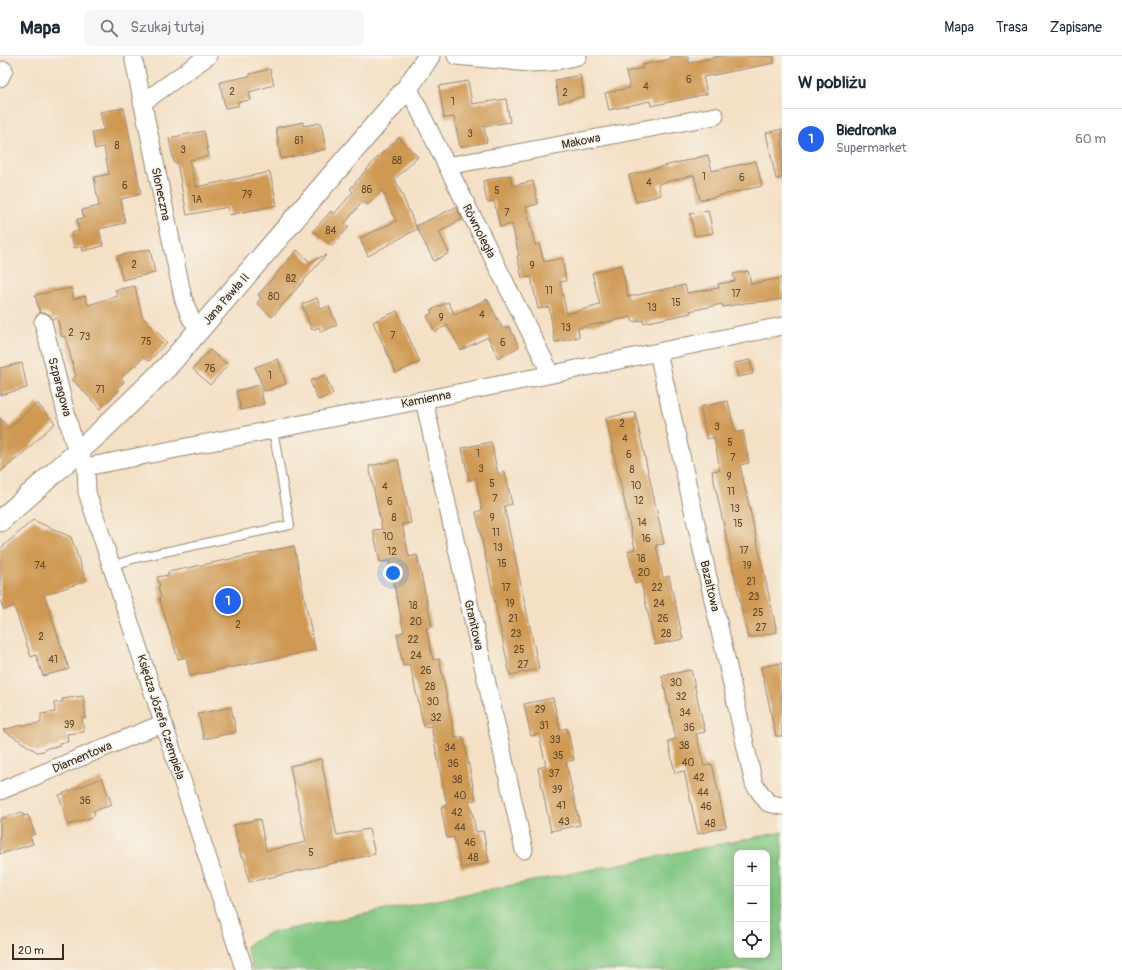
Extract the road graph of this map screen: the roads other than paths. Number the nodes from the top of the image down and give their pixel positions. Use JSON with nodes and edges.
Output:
{"nodes":[{"id":1,"x":133,"y":56,"type":"edge"},
{"id":2,"x":429,"y":56,"type":"edge"},
{"id":3,"x":456,"y":56,"type":"edge"},
{"id":4,"x":578,"y":56,"type":"edge"},
{"id":5,"x":203,"y":58,"type":"edge"},
{"id":6,"x":408,"y":87,"type":"junction"},
{"id":7,"x":142,"y":103,"type":"junction"},
{"id":8,"x":715,"y":116,"type":"dead end"},
{"id":9,"x":447,"y":166,"type":"junction"},
{"id":10,"x":43,"y":322,"type":"dead end"},
{"id":11,"x":782,"y":326,"type":"edge"},
{"id":12,"x":201,"y":327,"type":"junction"},
{"id":13,"x":658,"y":352,"type":"junction"},
{"id":14,"x":548,"y":376,"type":"junction"},
{"id":15,"x":424,"y":400,"type":"junction"},
{"id":16,"x":272,"y":430,"type":"junction"},
{"id":17,"x":82,"y":459,"type":"junction"},
{"id":18,"x":0,"y":521,"type":"edge"},
{"id":19,"x":111,"y":566,"type":"junction"},
{"id":20,"x":164,"y":724,"type":"junction"},
{"id":21,"x":0,"y":791,"type":"edge"},
{"id":22,"x":782,"y":806,"type":"edge"},
{"id":23,"x":524,"y":850,"type":"dead end"},
{"id":24,"x":244,"y":967,"type":"edge"}],
"edges":[{"from":1,"to":7,"type":"street","name":"Słoneczna"},
{"from":2,"to":6,"type":"street","name":"Jana Pawła II"},
{"from":3,"to":4,"type":"street"},
{"from":5,"to":7,"type":"street"},
{"from":6,"to":9,"type":"street","name":"Równoległa"},
{"from":6,"to":12,"type":"street","name":"Jana Pawła II"},
{"from":7,"to":12,"type":"street","name":"Słoneczna"},
{"from":8,"to":9,"type":"street","name":"Makowa"},
{"from":9,"to":14,"type":"street","name":"Równoległa"},
{"from":10,"to":17,"type":"street","name":"Szparagowa"},
{"from":11,"to":13,"type":"street","name":"Kamienna"},
{"from":12,"to":17,"type":"street","name":"Jana Pawła II"},
{"from":13,"to":14,"type":"street","name":"Kamienna"},
{"from":13,"to":22,"type":"street","name":"Bazaltowa"},
{"from":14,"to":15,"type":"street","name":"Kamienna"},
{"from":15,"to":16,"type":"street","name":"Kamienna"},
{"from":15,"to":23,"type":"street","name":"Granitowa"},
{"from":16,"to":17,"type":"street","name":"Kamienna"},
{"from":16,"to":19,"type":"lane"},
{"from":17,"to":18,"type":"street","name":"Jana Pawła II"},
{"from":17,"to":19,"type":"street","name":"Księdza Józefa Czempiela"},
{"from":19,"to":20,"type":"street","name":"Księdza Józefa Czempiela"},
{"from":20,"to":21,"type":"street","name":"Diamentowa"},
{"from":20,"to":24,"type":"street","name":"Księdza Józefa Czempiela"}]}
